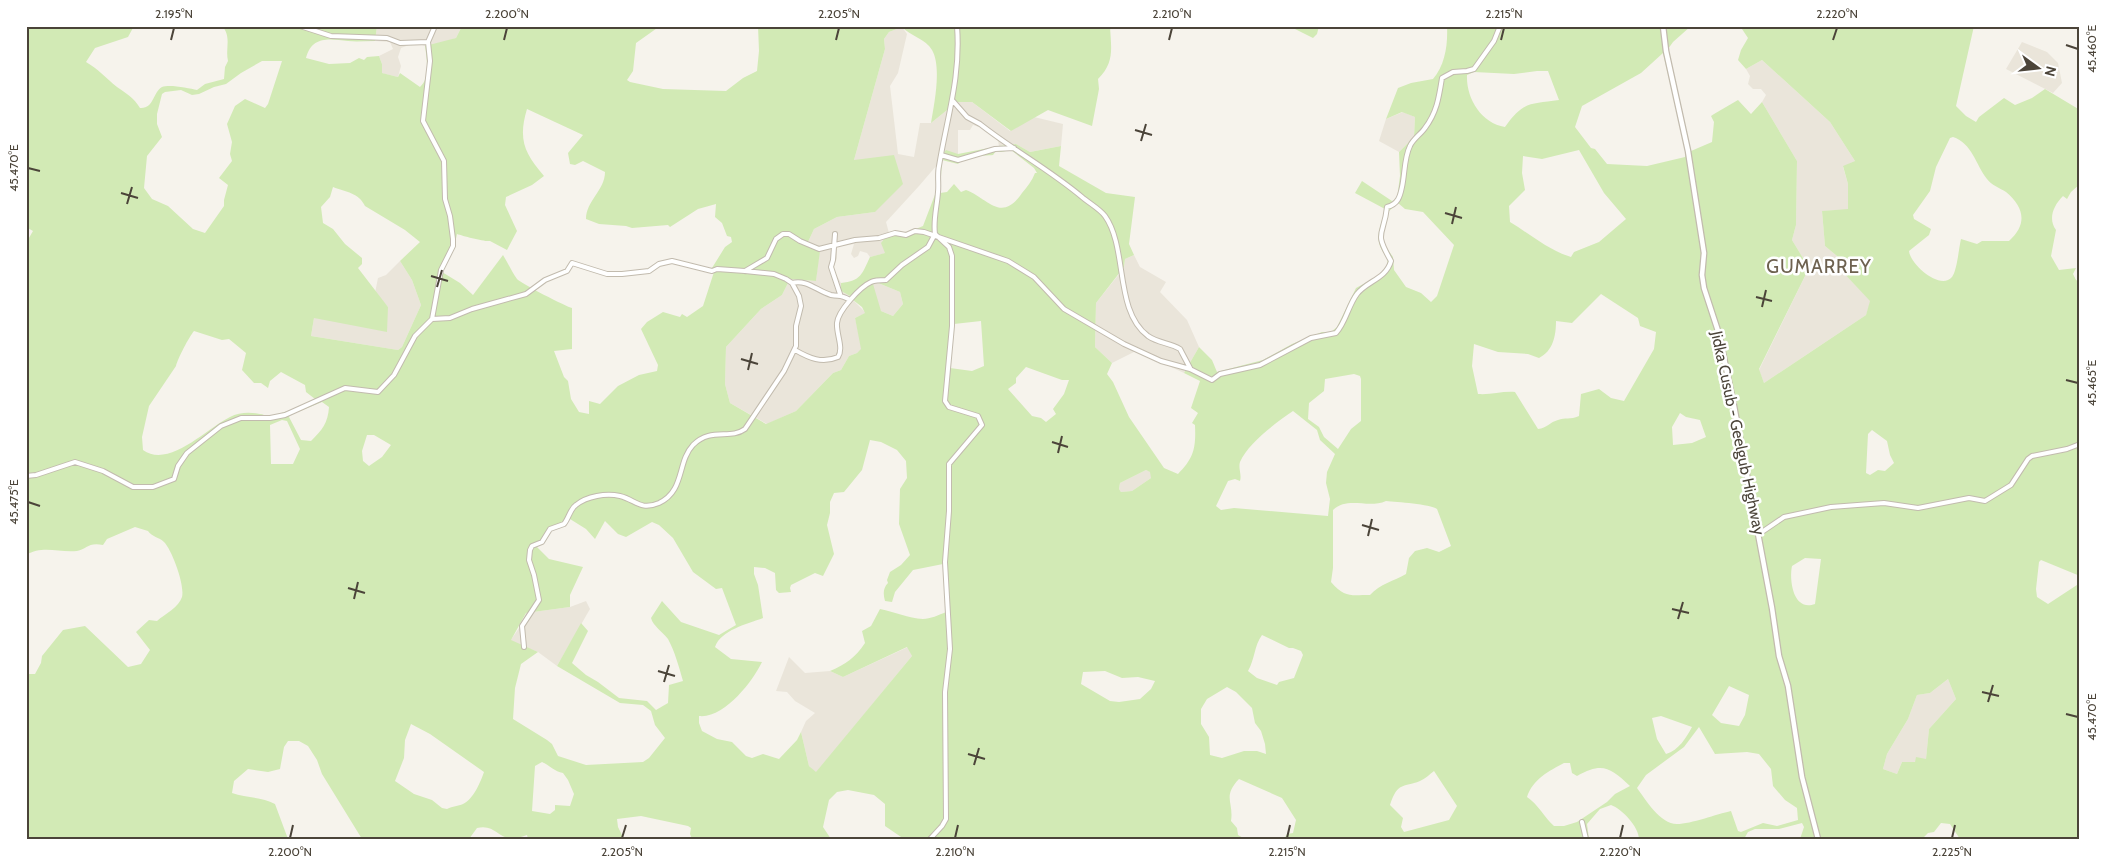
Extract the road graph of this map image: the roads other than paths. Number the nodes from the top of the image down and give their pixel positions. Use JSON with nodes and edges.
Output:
{"nodes":[{"id":1,"x":300,"y":26,"type":"edge"},
{"id":2,"x":436,"y":26,"type":"edge"},
{"id":3,"x":957,"y":26,"type":"edge"},
{"id":4,"x":1500,"y":26,"type":"edge"},
{"id":5,"x":1663,"y":26,"type":"edge"},
{"id":6,"x":428,"y":42,"type":"junction"},
{"id":7,"x":954,"y":100,"type":"junction"},
{"id":8,"x":1015,"y":148,"type":"junction"},
{"id":9,"x":941,"y":155,"type":"junction"},
{"id":10,"x":836,"y":234,"type":"dead end"},
{"id":11,"x":935,"y":234,"type":"junction"},
{"id":12,"x":835,"y":244,"type":"junction"},
{"id":13,"x":746,"y":271,"type":"junction"},
{"id":14,"x":792,"y":283,"type":"junction"},
{"id":15,"x":840,"y":294,"type":"junction"},
{"id":16,"x":850,"y":300,"type":"junction"},
{"id":17,"x":432,"y":319,"type":"junction"},
{"id":18,"x":795,"y":350,"type":"junction"},
{"id":19,"x":1190,"y":368,"type":"junction"},
{"id":20,"x":2080,"y":444,"type":"edge"},
{"id":21,"x":26,"y":476,"type":"edge"},
{"id":22,"x":1759,"y":534,"type":"junction"},
{"id":23,"x":524,"y":647,"type":"dead end"},
{"id":24,"x":1582,"y":822,"type":"dead end"},
{"id":25,"x":930,"y":839,"type":"edge"},
{"id":26,"x":1586,"y":839,"type":"edge"},
{"id":27,"x":1818,"y":839,"type":"edge"}],
"edges":[{"from":1,"to":6,"type":"street"},
{"from":2,"to":6,"type":"street"},
{"from":3,"to":7,"type":"street"},
{"from":4,"to":19,"type":"street"},
{"from":5,"to":22,"type":"street","name":"Jidka Cusub - Geelgub Highway"},
{"from":6,"to":17,"type":"street"},
{"from":7,"to":8,"type":"street"},
{"from":7,"to":9,"type":"street"},
{"from":8,"to":9,"type":"street"},
{"from":8,"to":19,"type":"street"},
{"from":9,"to":11,"type":"street"},
{"from":10,"to":12,"type":"street"},
{"from":11,"to":12,"type":"street"},
{"from":11,"to":16,"type":"street"},
{"from":11,"to":19,"type":"street"},
{"from":11,"to":25,"type":"street"},
{"from":12,"to":13,"type":"street"},
{"from":12,"to":15,"type":"street"},
{"from":13,"to":14,"type":"street"},
{"from":13,"to":17,"type":"street"},
{"from":14,"to":15,"type":"street"},
{"from":14,"to":18,"type":"street"},
{"from":15,"to":16,"type":"street"},
{"from":16,"to":18,"type":"street"},
{"from":17,"to":21,"type":"street"},
{"from":18,"to":23,"type":"street"},
{"from":20,"to":22,"type":"street"},
{"from":22,"to":27,"type":"street","name":"Jidka Cusub - Geelgub Highway"},
{"from":24,"to":26,"type":"street"}]}
